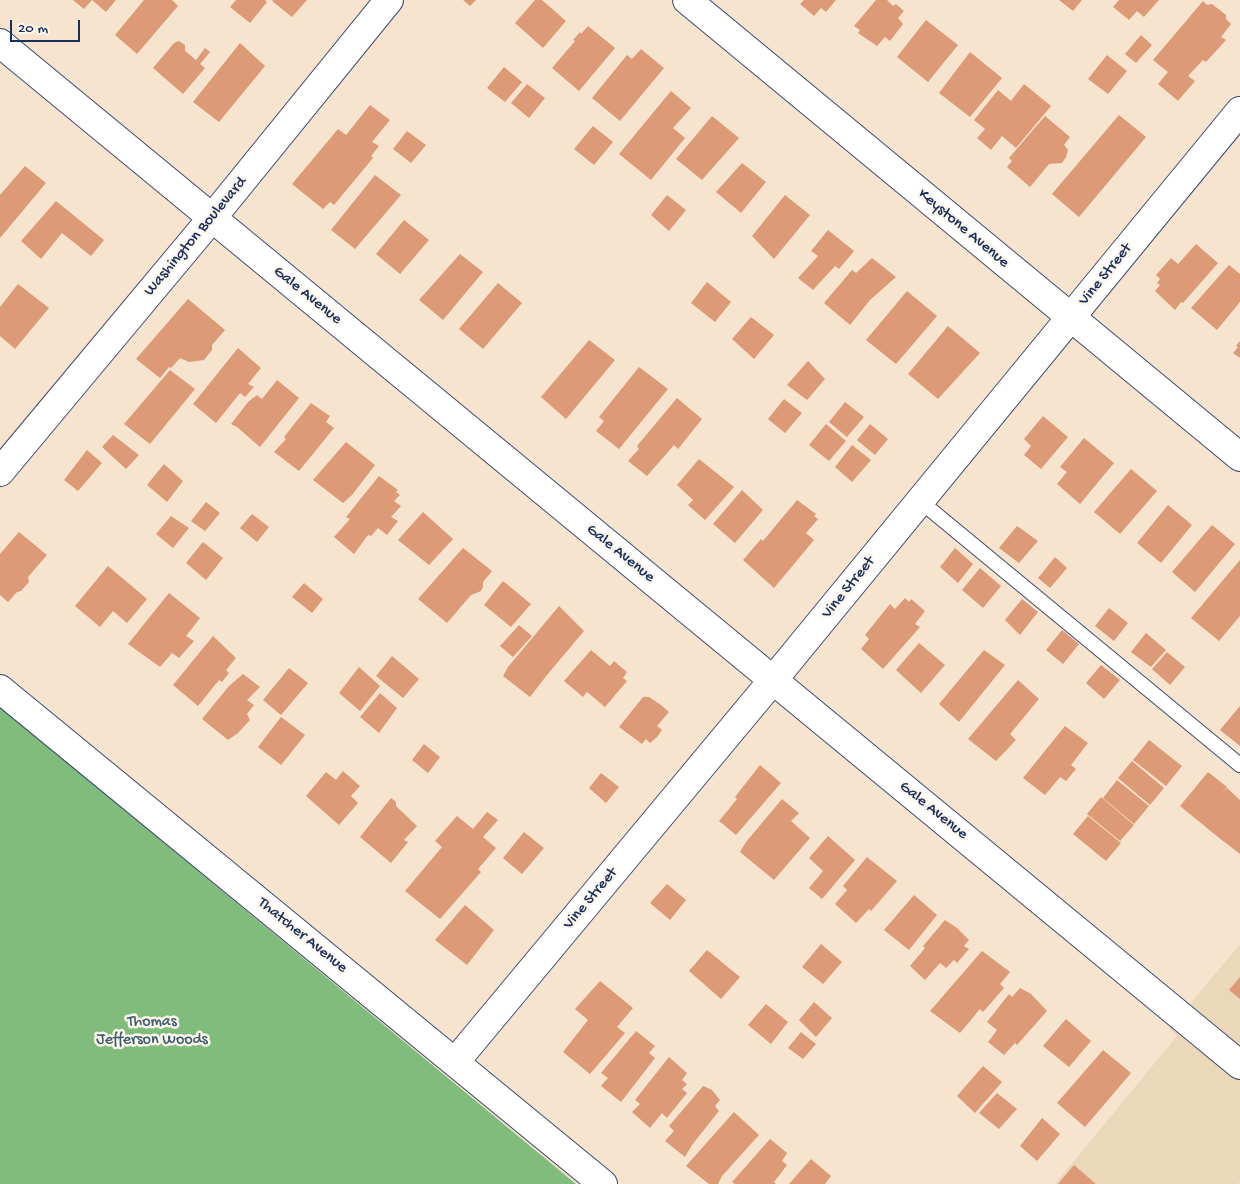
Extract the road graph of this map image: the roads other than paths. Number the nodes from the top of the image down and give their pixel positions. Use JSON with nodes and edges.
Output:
{"nodes":[{"id":1,"x":389,"y":0,"type":"edge"},
{"id":2,"x":687,"y":0,"type":"edge"},
{"id":3,"x":0,"y":43,"type":"edge"},
{"id":4,"x":1240,"y":111,"type":"edge"},
{"id":5,"x":212,"y":218,"type":"junction"},
{"id":6,"x":1070,"y":318,"type":"junction"},
{"id":7,"x":1240,"y":457,"type":"edge"},
{"id":8,"x":0,"y":472,"type":"edge"},
{"id":9,"x":920,"y":502,"type":"junction"},
{"id":10,"x":773,"y":680,"type":"junction"},
{"id":11,"x":0,"y":689,"type":"edge"},
{"id":12,"x":1240,"y":765,"type":"edge"},
{"id":13,"x":455,"y":1062,"type":"junction"},
{"id":14,"x":1240,"y":1065,"type":"edge"},
{"id":15,"x":603,"y":1184,"type":"edge"}],
"edges":[{"from":1,"to":5,"type":"street","name":"Washington Boulevard"},
{"from":2,"to":6,"type":"street","name":"Keystone Avenue"},
{"from":3,"to":5,"type":"street","name":"Gale Avenue"},
{"from":4,"to":6,"type":"street","name":"Vine Street"},
{"from":5,"to":8,"type":"street","name":"Washington Boulevard"},
{"from":5,"to":10,"type":"street","name":"Gale Avenue"},
{"from":6,"to":7,"type":"street","name":"Keystone Avenue"},
{"from":6,"to":9,"type":"street","name":"Vine Street"},
{"from":9,"to":10,"type":"street","name":"Vine Street"},
{"from":9,"to":12,"type":"lane"},
{"from":10,"to":13,"type":"street","name":"Vine Street"},
{"from":10,"to":14,"type":"street","name":"Gale Avenue"},
{"from":11,"to":13,"type":"street","name":"Thatcher Avenue"},
{"from":13,"to":15,"type":"street","name":"Thatcher Avenue"}]}
